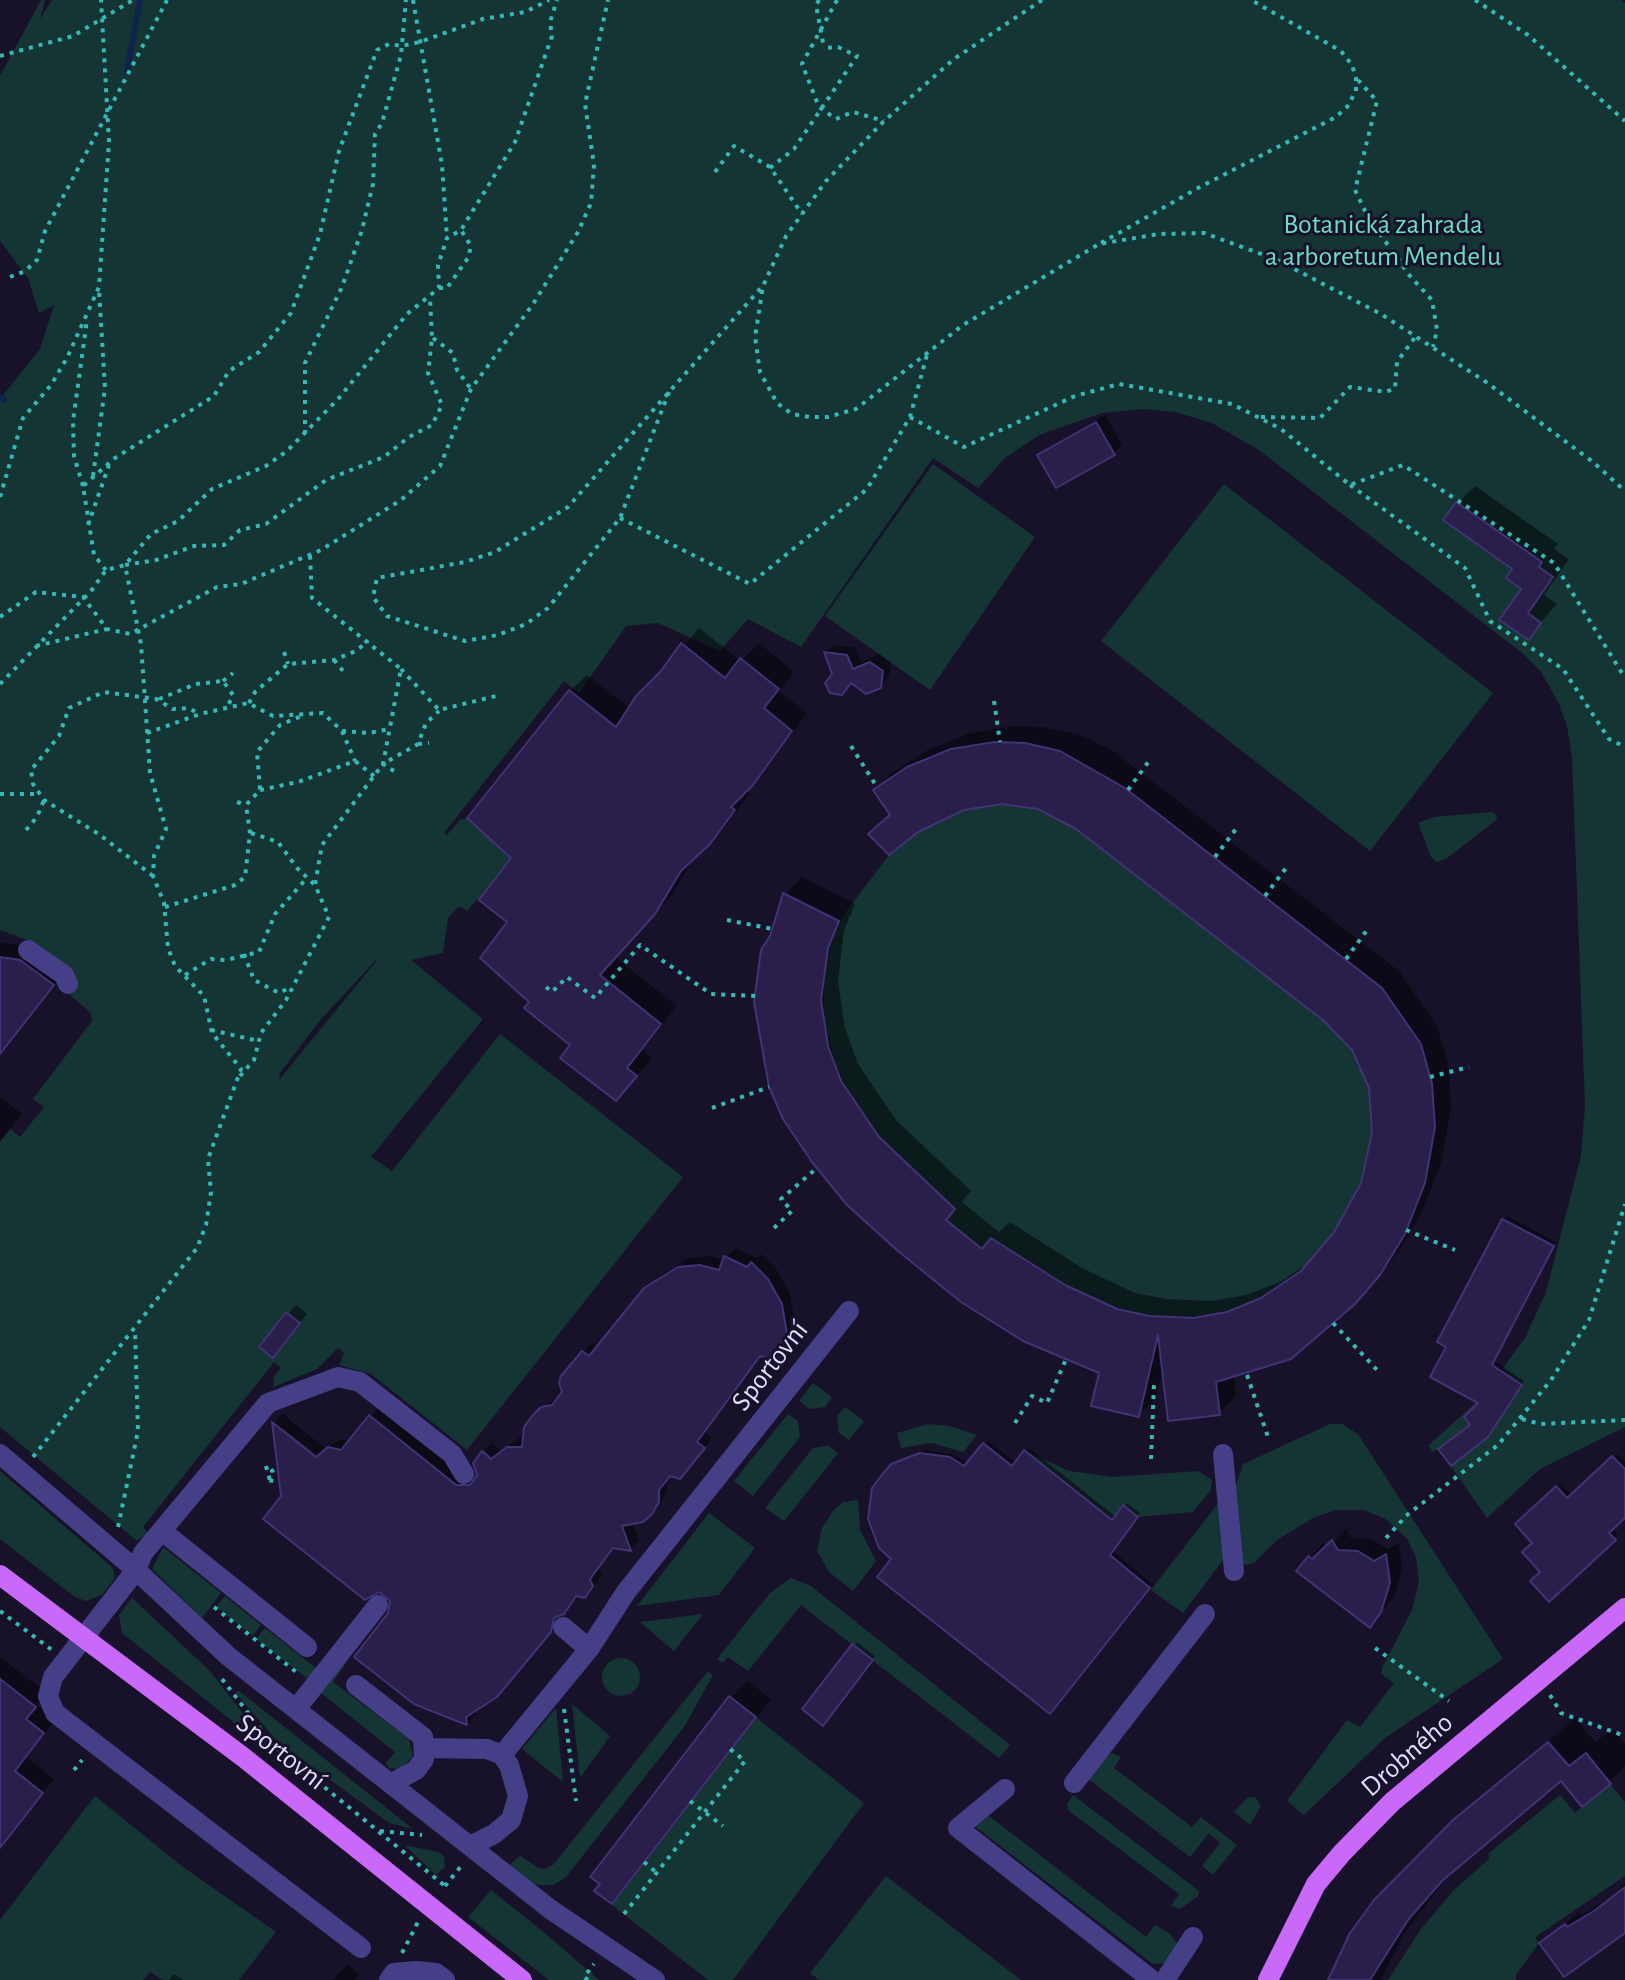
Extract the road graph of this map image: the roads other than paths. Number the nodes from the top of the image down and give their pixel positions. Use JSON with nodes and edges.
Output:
{"nodes":[{"id":1,"x":28,"y":950,"type":"dead end"},
{"id":2,"x":68,"y":984,"type":"dead end"},
{"id":3,"x":849,"y":1311,"type":"dead end"},
{"id":4,"x":0,"y":1454,"type":"edge"},
{"id":5,"x":1223,"y":1454,"type":"dead end"},
{"id":6,"x":464,"y":1474,"type":"dead end"},
{"id":7,"x":162,"y":1531,"type":"junction"},
{"id":8,"x":136,"y":1570,"type":"junction"},
{"id":9,"x":1234,"y":1571,"type":"dead end"},
{"id":10,"x":0,"y":1575,"type":"edge"},
{"id":11,"x":378,"y":1605,"type":"dead end"},
{"id":12,"x":1625,"y":1608,"type":"edge"},
{"id":13,"x":1205,"y":1614,"type":"dead end"},
{"id":14,"x":563,"y":1627,"type":"dead end"},
{"id":15,"x":86,"y":1636,"type":"junction"},
{"id":16,"x":307,"y":1647,"type":"dead end"},
{"id":17,"x":589,"y":1649,"type":"junction"},
{"id":18,"x":356,"y":1685,"type":"dead end"},
{"id":19,"x":296,"y":1709,"type":"junction"},
{"id":20,"x":426,"y":1748,"type":"junction"},
{"id":21,"x":502,"y":1755,"type":"junction"},
{"id":22,"x":392,"y":1783,"type":"junction"},
{"id":23,"x":1074,"y":1783,"type":"dead end"},
{"id":24,"x":1005,"y":1789,"type":"dead end"},
{"id":25,"x":475,"y":1851,"type":"junction"},
{"id":26,"x":1193,"y":1937,"type":"dead end"},
{"id":27,"x":361,"y":1948,"type":"dead end"},
{"id":28,"x":391,"y":1976,"type":"edge"},
{"id":29,"x":445,"y":1980,"type":"edge"},
{"id":30,"x":522,"y":1980,"type":"edge"},
{"id":31,"x":655,"y":1980,"type":"edge"},
{"id":32,"x":1152,"y":1980,"type":"edge"},
{"id":33,"x":1165,"y":1980,"type":"edge"},
{"id":34,"x":1268,"y":1980,"type":"edge"}],
"edges":[{"from":1,"to":2,"type":"street"},
{"from":3,"to":17,"type":"street","name":"Sportovní"},
{"from":4,"to":8,"type":"street","name":"Sportovní"},
{"from":5,"to":9,"type":"street"},
{"from":6,"to":7,"type":"street"},
{"from":7,"to":8,"type":"street"},
{"from":7,"to":16,"type":"street"},
{"from":8,"to":15,"type":"street"},
{"from":8,"to":19,"type":"street","name":"Sportovní"},
{"from":10,"to":15,"type":"main road","name":"Sportovní"},
{"from":11,"to":19,"type":"street","name":"Sportovní"},
{"from":12,"to":34,"type":"main road","name":"Drobného"},
{"from":13,"to":23,"type":"street"},
{"from":14,"to":17,"type":"street"},
{"from":15,"to":27,"type":"street"},
{"from":15,"to":30,"type":"main road","name":"Sportovní"},
{"from":17,"to":21,"type":"street","name":"Sportovní"},
{"from":18,"to":20,"type":"street"},
{"from":19,"to":22,"type":"street","name":"Sportovní"},
{"from":20,"to":21,"type":"street"},
{"from":20,"to":22,"type":"street"},
{"from":21,"to":25,"type":"street"},
{"from":22,"to":25,"type":"street","name":"Sportovní"},
{"from":24,"to":32,"type":"street"},
{"from":25,"to":31,"type":"street","name":"Sportovní"},
{"from":26,"to":33,"type":"street"},
{"from":28,"to":29,"type":"street"}]}
